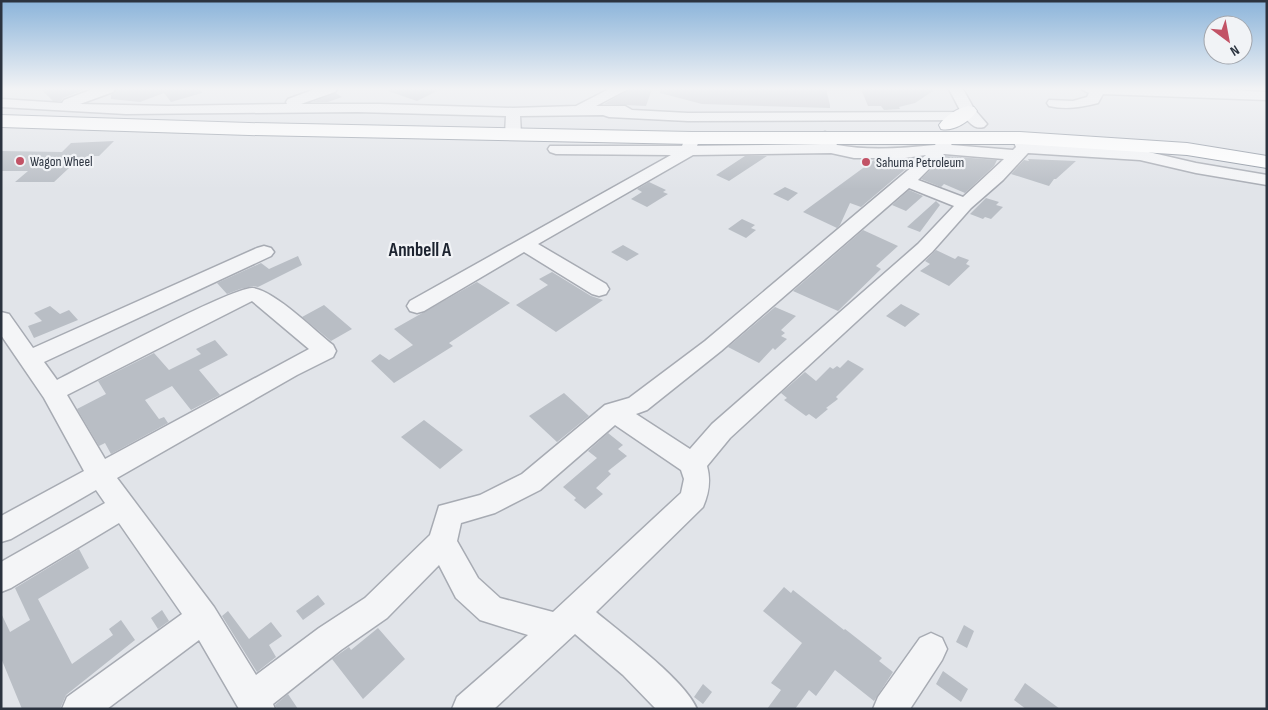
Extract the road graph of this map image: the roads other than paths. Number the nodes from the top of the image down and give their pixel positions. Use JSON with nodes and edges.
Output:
{"nodes":[{"id":1,"x":17,"y":122,"type":"edge"},
{"id":2,"x":181,"y":122,"type":"edge"},
{"id":3,"x":257,"y":122,"type":"edge"},
{"id":4,"x":403,"y":122,"type":"edge"},
{"id":5,"x":513,"y":122,"type":"edge"},
{"id":6,"x":606,"y":122,"type":"edge"},
{"id":7,"x":925,"y":122,"type":"edge"},
{"id":8,"x":952,"y":122,"type":"edge"},
{"id":9,"x":957,"y":122,"type":"edge"},
{"id":10,"x":963,"y":122,"type":"edge"},
{"id":11,"x":966,"y":122,"type":"edge"},
{"id":12,"x":975,"y":122,"type":"edge"},
{"id":13,"x":988,"y":122,"type":"edge"},
{"id":14,"x":29,"y":123,"type":"joint"},
{"id":15,"x":176,"y":127,"type":"junction"},
{"id":16,"x":249,"y":129,"type":"junction"},
{"id":17,"x":409,"y":132,"type":"junction"},
{"id":18,"x":513,"y":134,"type":"junction"},
{"id":19,"x":604,"y":135,"type":"junction"},
{"id":20,"x":628,"y":135,"type":"junction"},
{"id":21,"x":793,"y":137,"type":"junction"},
{"id":22,"x":828,"y":143,"type":"junction"},
{"id":23,"x":1187,"y":143,"type":"junction"},
{"id":24,"x":690,"y":144,"type":"junction"},
{"id":25,"x":1152,"y":146,"type":"junction"},
{"id":26,"x":1021,"y":147,"type":"junction"},
{"id":27,"x":1267,"y":147,"type":"edge"},
{"id":28,"x":556,"y":149,"type":"dead end"},
{"id":29,"x":1267,"y":162,"type":"edge"},
{"id":30,"x":1267,"y":180,"type":"edge"},
{"id":31,"x":906,"y":181,"type":"junction"},
{"id":32,"x":966,"y":204,"type":"junction"},
{"id":33,"x":525,"y":244,"type":"junction"},
{"id":34,"x":264,"y":252,"type":"dead end"},
{"id":35,"x":599,"y":289,"type":"dead end"},
{"id":36,"x":417,"y":306,"type":"dead end"},
{"id":37,"x":1,"y":319,"type":"edge"},
{"id":38,"x":28,"y":359,"type":"junction"},
{"id":39,"x":53,"y":392,"type":"junction"},
{"id":40,"x":614,"y":412,"type":"junction"},
{"id":41,"x":693,"y":464,"type":"junction"},
{"id":42,"x":100,"y":474,"type":"junction"},
{"id":43,"x":123,"y":507,"type":"junction"},
{"id":44,"x":1,"y":530,"type":"edge"},
{"id":45,"x":442,"y":542,"type":"junction"},
{"id":46,"x":1,"y":578,"type":"edge"},
{"id":47,"x":203,"y":618,"type":"junction"},
{"id":48,"x":566,"y":621,"type":"junction"},
{"id":49,"x":931,"y":649,"type":"dead end"},
{"id":50,"x":255,"y":704,"type":"edge"},
{"id":51,"x":79,"y":709,"type":"edge"},
{"id":52,"x":469,"y":709,"type":"edge"},
{"id":53,"x":680,"y":709,"type":"edge"},
{"id":54,"x":890,"y":709,"type":"edge"}],
"edges":[{"from":1,"to":14,"type":"highway"},
{"from":2,"to":15,"type":"street"},
{"from":3,"to":16,"type":"street"},
{"from":4,"to":17,"type":"street"},
{"from":5,"to":18,"type":"street"},
{"from":6,"to":19,"type":"street"},
{"from":7,"to":20,"type":"highway"},
{"from":8,"to":21,"type":"highway"},
{"from":9,"to":22,"type":"highway"},
{"from":10,"to":31,"type":"street"},
{"from":11,"to":26,"type":"highway"},
{"from":12,"to":25,"type":"highway"},
{"from":13,"to":23,"type":"highway"},
{"from":14,"to":15,"type":"highway"},
{"from":15,"to":16,"type":"highway"},
{"from":16,"to":17,"type":"highway"},
{"from":17,"to":18,"type":"highway"},
{"from":18,"to":19,"type":"highway"},
{"from":19,"to":20,"type":"highway"},
{"from":20,"to":24,"type":"highway"},
{"from":21,"to":22,"type":"highway"},
{"from":21,"to":24,"type":"highway"},
{"from":22,"to":24,"type":"street"},
{"from":23,"to":25,"type":"highway"},
{"from":23,"to":27,"type":"highway"},
{"from":23,"to":29,"type":"highway"},
{"from":24,"to":28,"type":"street"},
{"from":24,"to":33,"type":"street"},
{"from":25,"to":26,"type":"highway"},
{"from":26,"to":30,"type":"street"},
{"from":26,"to":32,"type":"street"},
{"from":31,"to":32,"type":"street"},
{"from":31,"to":40,"type":"street"},
{"from":32,"to":41,"type":"street"},
{"from":33,"to":35,"type":"street"},
{"from":33,"to":36,"type":"street"},
{"from":34,"to":38,"type":"street"},
{"from":37,"to":38,"type":"street"},
{"from":38,"to":39,"type":"street"},
{"from":39,"to":42,"type":"street"},
{"from":39,"to":42,"type":"street"},
{"from":40,"to":41,"type":"street"},
{"from":40,"to":45,"type":"street"},
{"from":41,"to":48,"type":"street"},
{"from":42,"to":43,"type":"street"},
{"from":42,"to":44,"type":"street"},
{"from":43,"to":46,"type":"street"},
{"from":43,"to":47,"type":"street"},
{"from":45,"to":48,"type":"street"},
{"from":45,"to":50,"type":"street"},
{"from":47,"to":50,"type":"street"},
{"from":47,"to":51,"type":"street"},
{"from":48,"to":52,"type":"street"},
{"from":48,"to":53,"type":"street"},
{"from":49,"to":54,"type":"street"}]}
